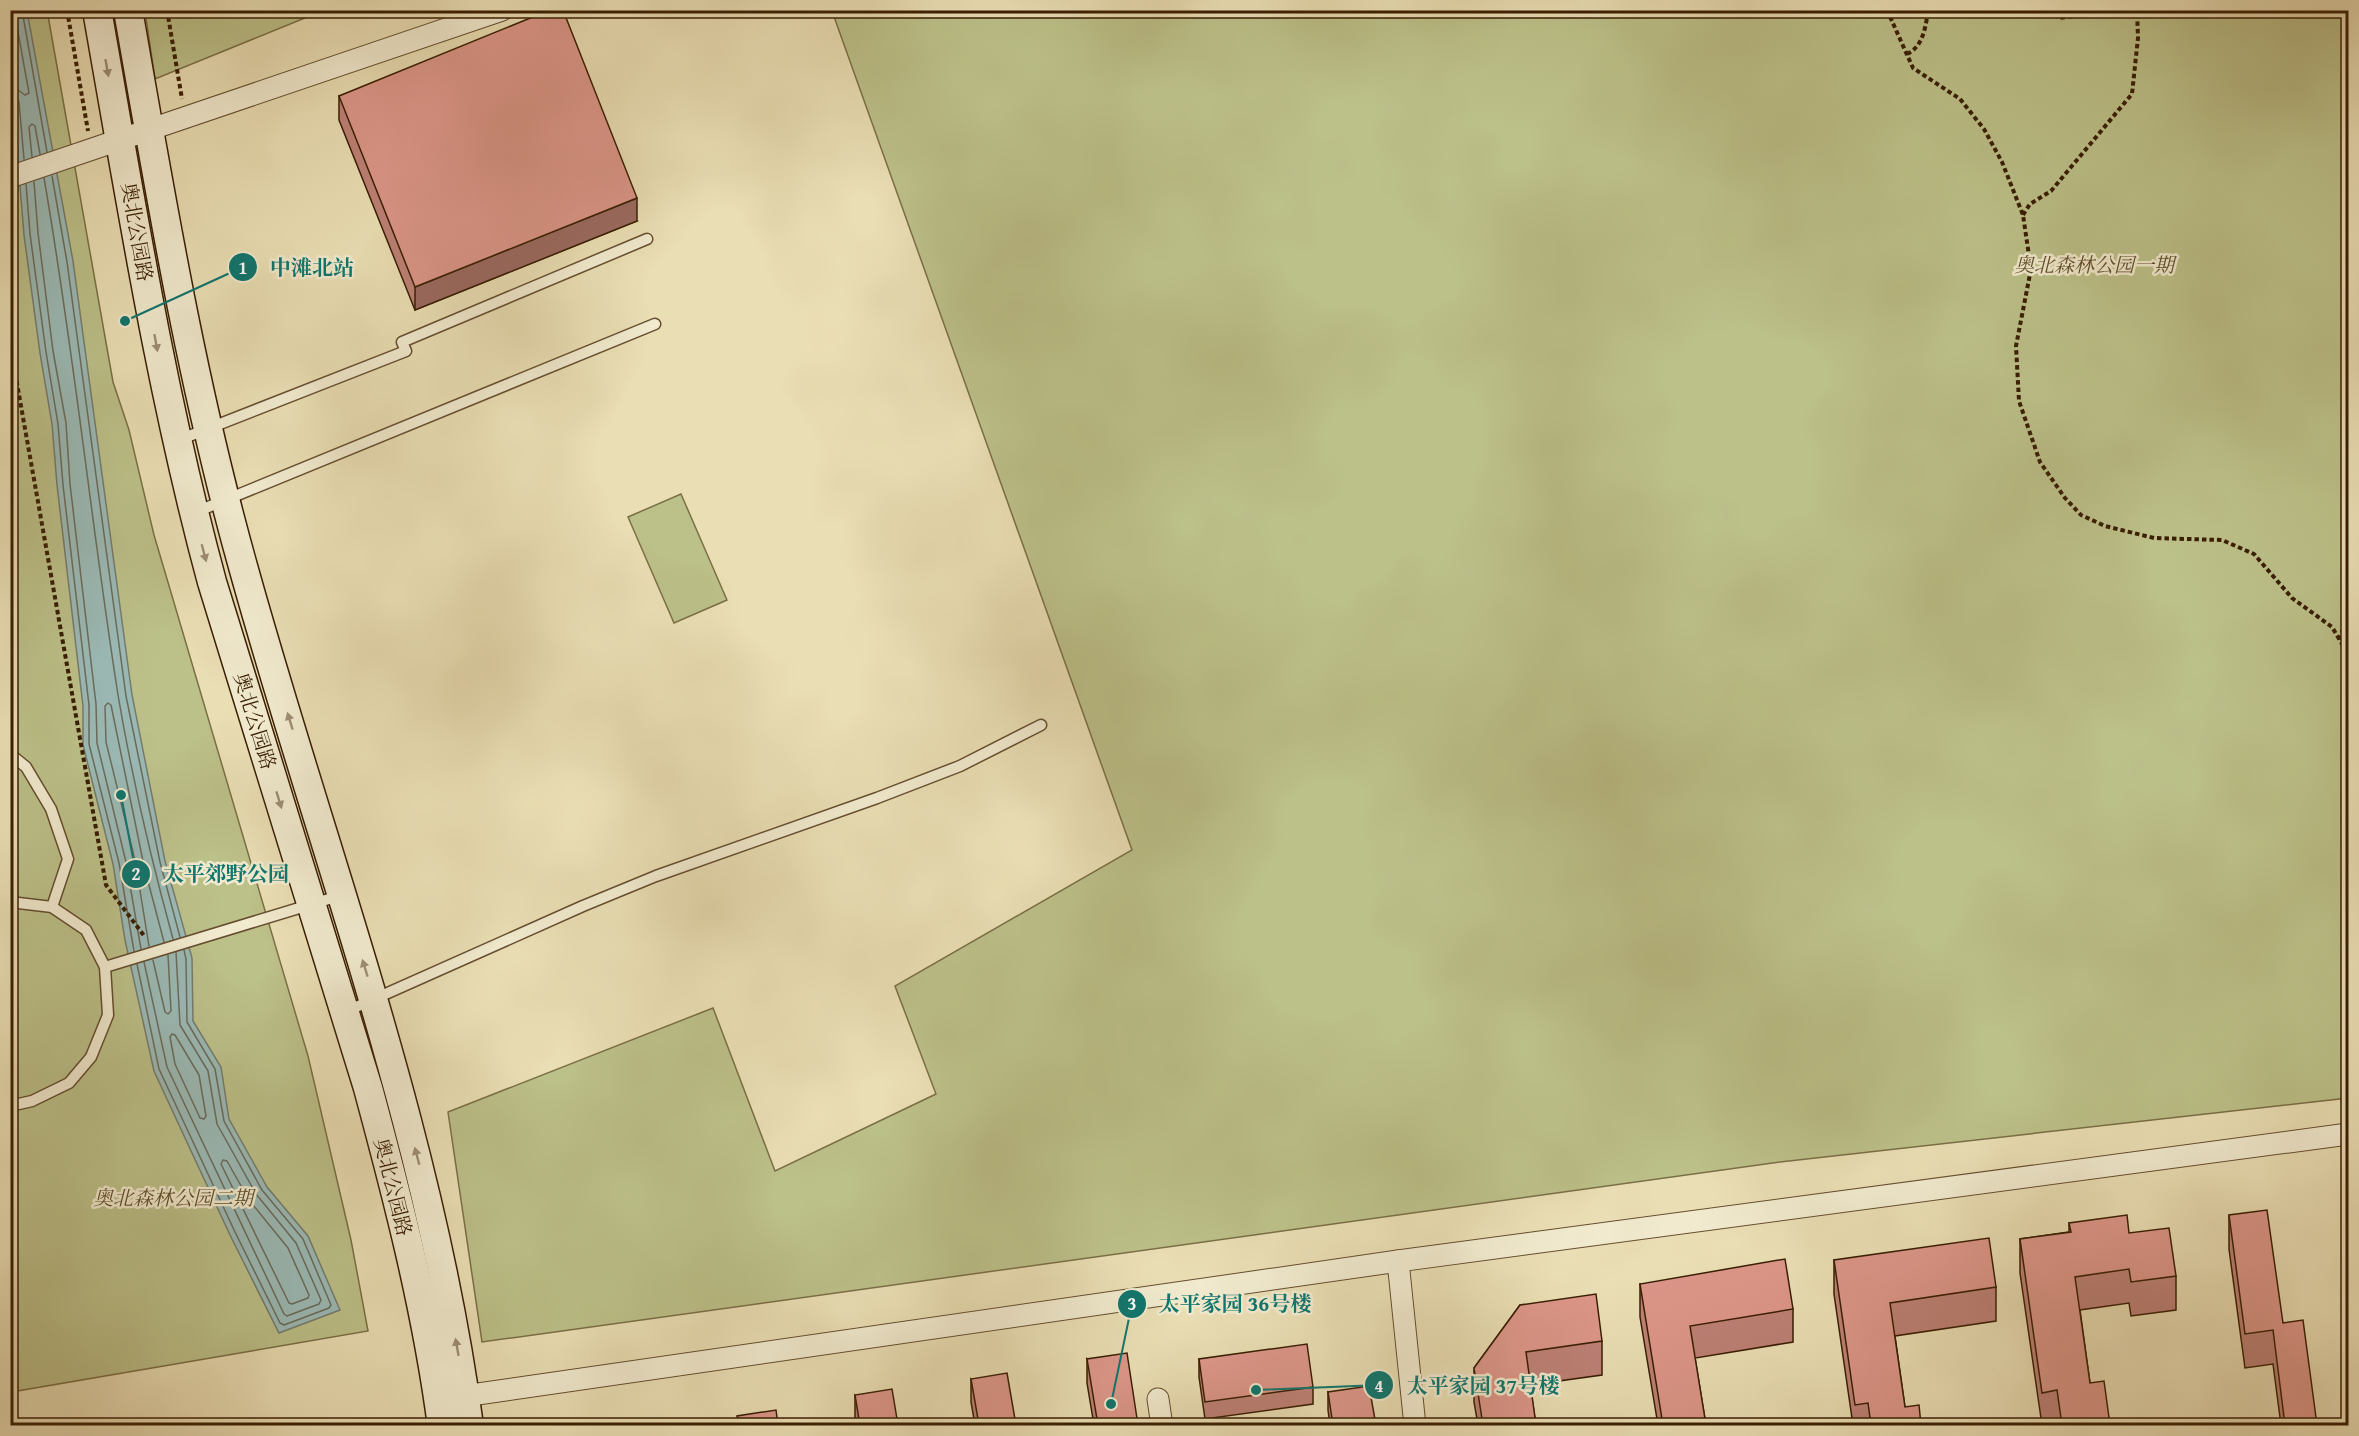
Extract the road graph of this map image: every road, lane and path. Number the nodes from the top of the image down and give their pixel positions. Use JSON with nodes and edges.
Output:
{"nodes":[{"id":1,"x":67,"y":10,"type":"edge"},
{"id":2,"x":97,"y":10,"type":"edge"},
{"id":3,"x":128,"y":10,"type":"edge"},
{"id":4,"x":167,"y":10,"type":"edge"},
{"id":5,"x":502,"y":10,"type":"edge"},
{"id":6,"x":1887,"y":10,"type":"edge"},
{"id":7,"x":1928,"y":10,"type":"edge"},
{"id":8,"x":2048,"y":10,"type":"edge"},
{"id":9,"x":2080,"y":10,"type":"edge"},
{"id":10,"x":2137,"y":10,"type":"edge"},
{"id":11,"x":1908,"y":54,"type":"junction"},
{"id":12,"x":184,"y":118,"type":"junction"},
{"id":13,"x":149,"y":130,"type":"junction"},
{"id":14,"x":120,"y":139,"type":"junction"},
{"id":15,"x":91,"y":149,"type":"junction"},
{"id":16,"x":11,"y":177,"type":"edge"},
{"id":17,"x":2023,"y":215,"type":"junction"},
{"id":18,"x":647,"y":239,"type":"dead end"},
{"id":19,"x":655,"y":324,"type":"dead end"},
{"id":20,"x":10,"y":344,"type":"edge"},
{"id":21,"x":207,"y":429,"type":"junction"},
{"id":22,"x":176,"y":441,"type":"junction"},
{"id":23,"x":225,"y":501,"type":"junction"},
{"id":24,"x":193,"y":513,"type":"junction"},
{"id":25,"x":2349,"y":619,"type":"edge"},
{"id":26,"x":2340,"y":640,"type":"junction"},
{"id":27,"x":2349,"y":654,"type":"edge"},
{"id":28,"x":1041,"y":725,"type":"dead end"},
{"id":29,"x":10,"y":753,"type":"edge"},
{"id":30,"x":342,"y":895,"type":"junction"},
{"id":31,"x":10,"y":902,"type":"edge"},
{"id":32,"x":312,"y":904,"type":"junction"},
{"id":33,"x":52,"y":907,"type":"junction"},
{"id":34,"x":145,"y":937,"type":"dead end"},
{"id":35,"x":105,"y":967,"type":"junction"},
{"id":36,"x":374,"y":999,"type":"junction"},
{"id":37,"x":345,"y":1013,"type":"junction"},
{"id":38,"x":10,"y":1106,"type":"edge"},
{"id":39,"x":2349,"y":1134,"type":"edge"},
{"id":40,"x":1398,"y":1261,"type":"junction"},
{"id":41,"x":1158,"y":1399,"type":"dead end"},
{"id":42,"x":449,"y":1407,"type":"edge"},
{"id":43,"x":469,"y":1425,"type":"edge"},
{"id":44,"x":1162,"y":1425,"type":"edge"},
{"id":45,"x":1415,"y":1425,"type":"edge"}],
"edges":[{"from":1,"to":15,"type":"path"},
{"from":2,"to":14,"type":"main road","name":"奥北公园路","one_way":true},
{"from":3,"to":13,"type":"main road","name":"奥北公园路"},
{"from":4,"to":12,"type":"path"},
{"from":5,"to":12,"type":"street"},
{"from":6,"to":11,"type":"path"},
{"from":7,"to":11,"type":"path"},
{"from":8,"to":9,"type":"path"},
{"from":10,"to":17,"type":"path"},
{"from":11,"to":17,"type":"path"},
{"from":12,"to":13,"type":"street"},
{"from":13,"to":14,"type":"street"},
{"from":13,"to":21,"type":"main road","name":"奥北公园路"},
{"from":14,"to":15,"type":"street"},
{"from":14,"to":22,"type":"main road","name":"奥北公园路","one_way":true},
{"from":15,"to":16,"type":"street"},
{"from":17,"to":26,"type":"path"},
{"from":18,"to":21,"type":"lane"},
{"from":19,"to":23,"type":"lane"},
{"from":20,"to":34,"type":"path"},
{"from":21,"to":22,"type":"lane"},
{"from":21,"to":23,"type":"main road","name":"奥北公园路"},
{"from":22,"to":24,"type":"main road","name":"奥北公园路"},
{"from":23,"to":24,"type":"lane"},
{"from":30,"to":23,"type":"main road","name":"奥北公园路","one_way":true},
{"from":24,"to":32,"type":"main road","name":"奥北公园路","one_way":true},
{"from":25,"to":26,"type":"path"},
{"from":26,"to":27,"type":"path"},
{"from":28,"to":36,"type":"lane"},
{"from":29,"to":33,"type":"lane"},
{"from":30,"to":32,"type":"lane"},
{"from":36,"to":30,"type":"main road","name":"奥北公园路","one_way":true},
{"from":31,"to":33,"type":"lane"},
{"from":32,"to":35,"type":"lane"},
{"from":32,"to":37,"type":"main road","name":"奥北公园路"},
{"from":33,"to":35,"type":"lane"},
{"from":35,"to":38,"type":"lane"},
{"from":36,"to":37,"type":"lane"},
{"from":42,"to":36,"type":"main road","name":"奥北公园路","one_way":true},
{"from":37,"to":42,"type":"main road","name":"奥北公园路"},
{"from":39,"to":40,"type":"street"},
{"from":40,"to":42,"type":"street"},
{"from":40,"to":45,"type":"street"},
{"from":41,"to":44,"type":"street"},
{"from":42,"to":43,"type":"main road","name":"奥北公园路"}]}
